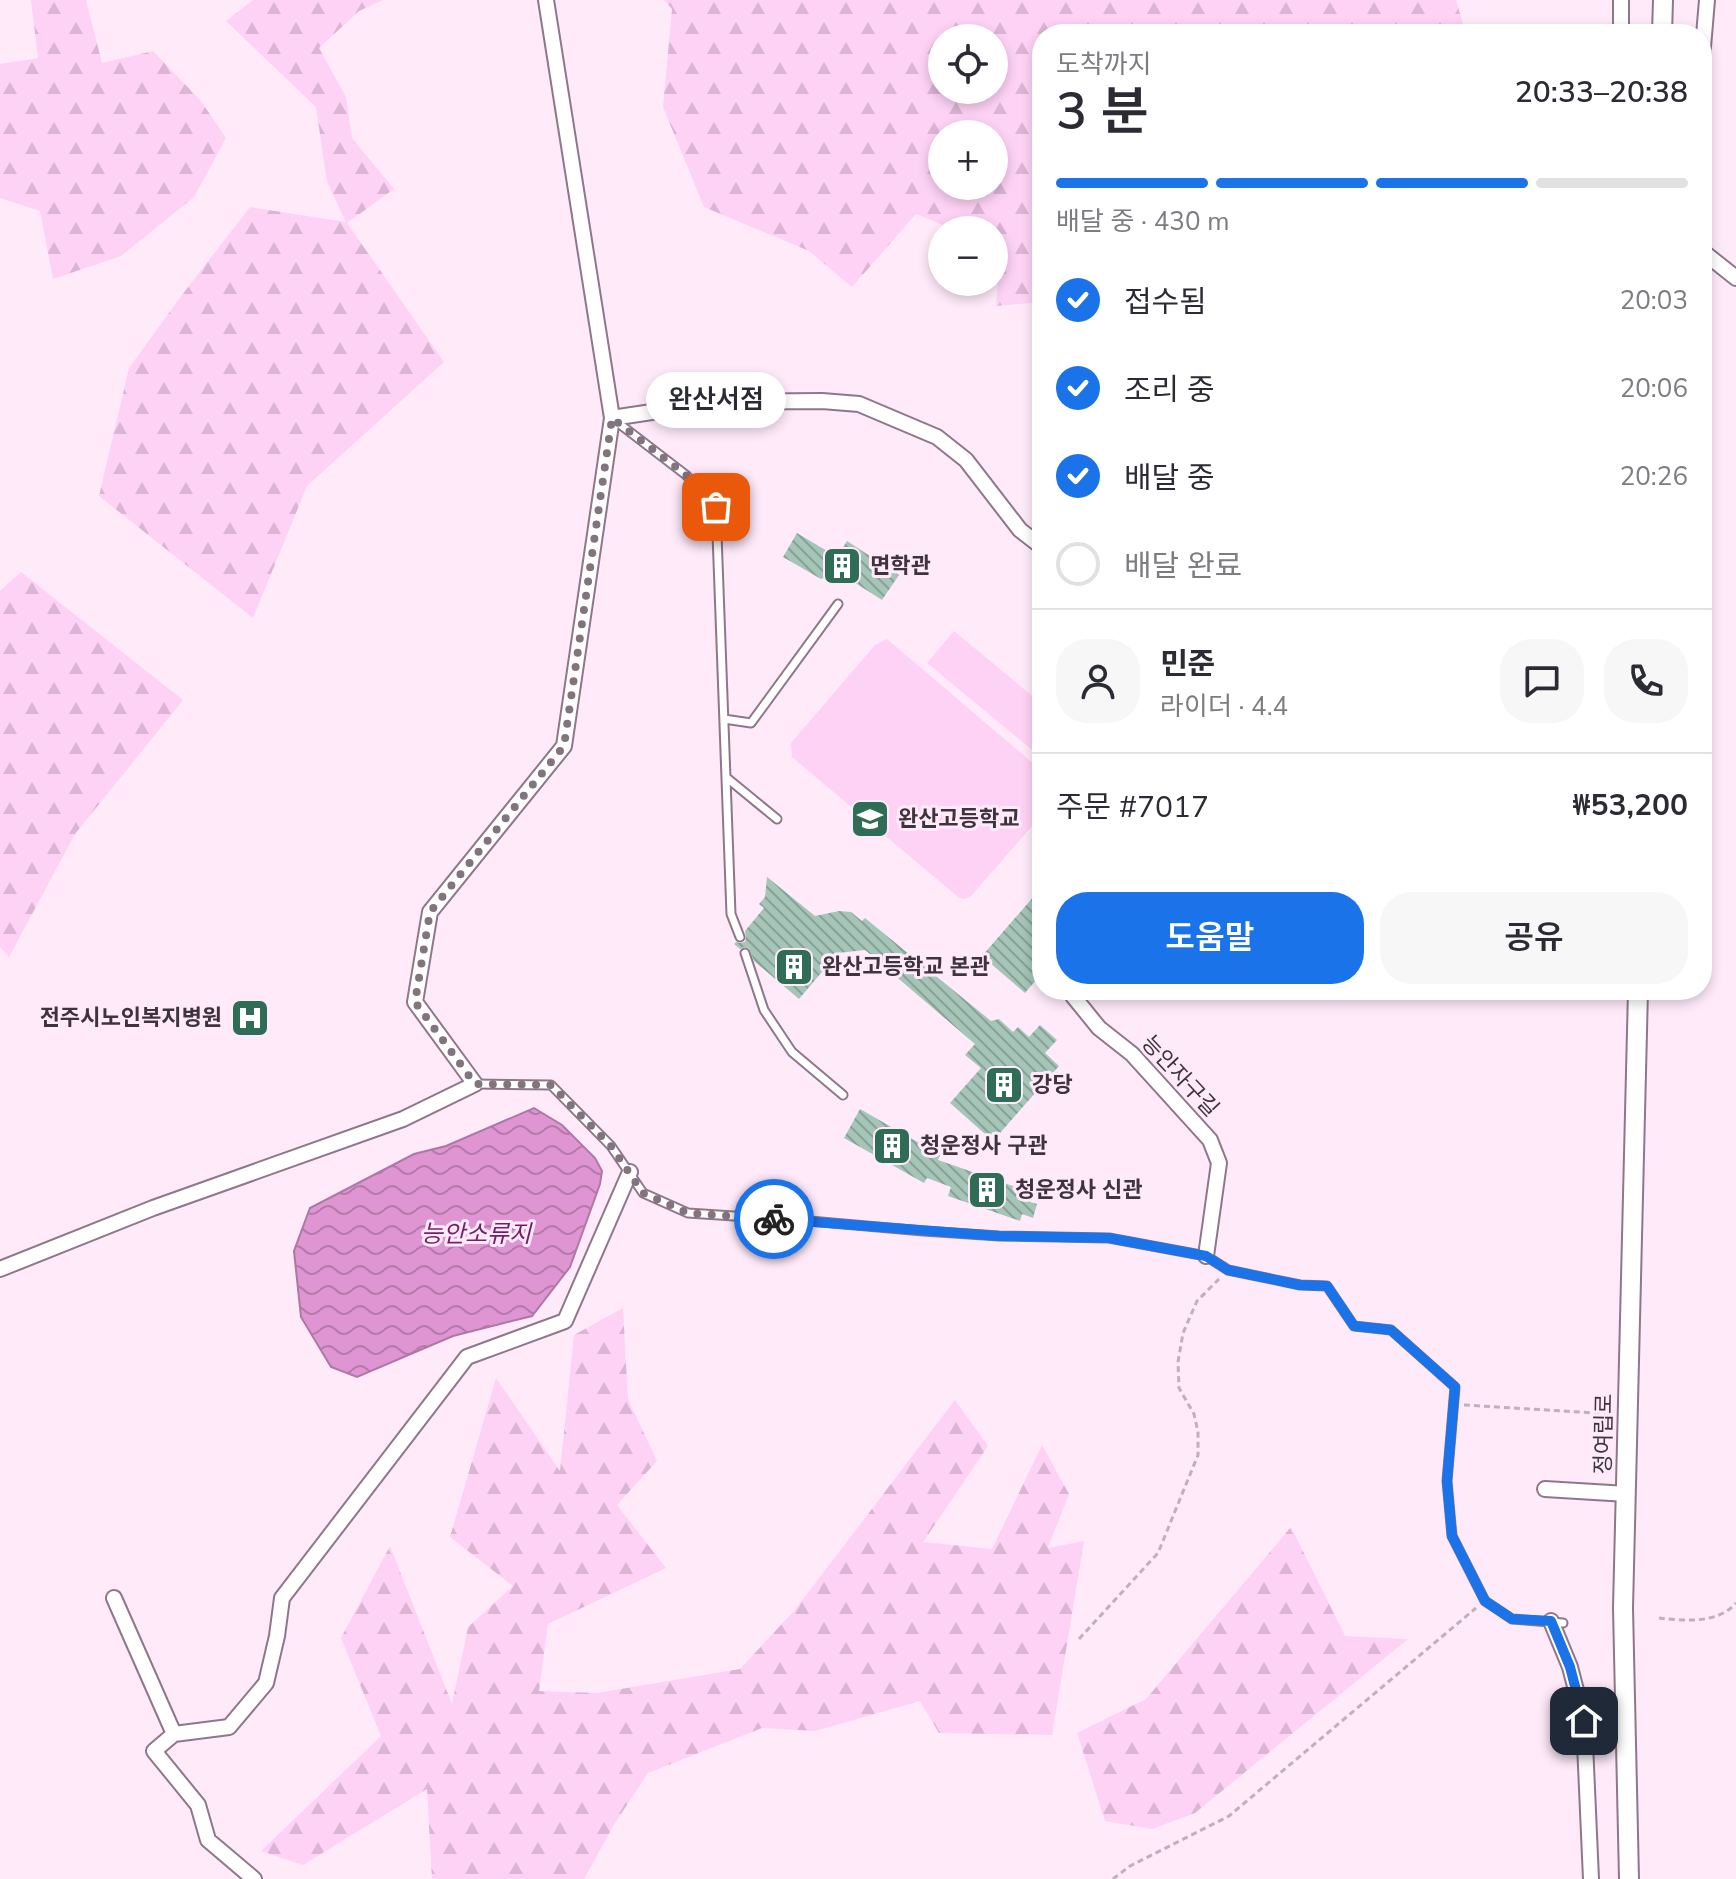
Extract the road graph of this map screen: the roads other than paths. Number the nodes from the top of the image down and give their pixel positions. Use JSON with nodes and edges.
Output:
{"nodes":[{"id":1,"x":546,"y":0,"type":"edge"},
{"id":2,"x":1621,"y":0,"type":"edge"},
{"id":3,"x":1663,"y":0,"type":"edge"},
{"id":4,"x":1707,"y":0,"type":"edge"},
{"id":5,"x":1621,"y":24,"type":"edge"},
{"id":6,"x":1662,"y":24,"type":"edge"},
{"id":7,"x":1705,"y":24,"type":"edge"},
{"id":8,"x":1712,"y":259,"type":"edge"},
{"id":9,"x":1736,"y":278,"type":"edge"},
{"id":10,"x":612,"y":418,"type":"junction"},
{"id":11,"x":1032,"y":539,"type":"edge"},
{"id":12,"x":838,"y":604,"type":"dead end"},
{"id":13,"x":724,"y":719,"type":"junction"},
{"id":14,"x":727,"y":778,"type":"junction"},
{"id":15,"x":777,"y":819,"type":"dead end"},
{"id":16,"x":740,"y":937,"type":"dead end"},
{"id":17,"x":745,"y":953,"type":"dead end"},
{"id":18,"x":1076,"y":1000,"type":"edge"},
{"id":19,"x":1638,"y":1000,"type":"edge"},
{"id":20,"x":475,"y":1084,"type":"junction"},
{"id":21,"x":843,"y":1095,"type":"dead end"},
{"id":22,"x":630,"y":1172,"type":"junction"},
{"id":23,"x":1206,"y":1256,"type":"junction"},
{"id":24,"x":0,"y":1269,"type":"edge"},
{"id":25,"x":1545,"y":1489,"type":"dead end"},
{"id":26,"x":1627,"y":1494,"type":"junction"},
{"id":27,"x":114,"y":1598,"type":"dead end"},
{"id":28,"x":1557,"y":1622,"type":"joint"},
{"id":29,"x":174,"y":1734,"type":"junction"},
{"id":30,"x":254,"y":1879,"type":"edge"},
{"id":31,"x":1591,"y":1879,"type":"edge"},
{"id":32,"x":1629,"y":1879,"type":"edge"}],
"edges":[{"from":1,"to":10,"type":"street"},
{"from":2,"to":5,"type":"street"},
{"from":3,"to":6,"type":"street"},
{"from":4,"to":7,"type":"street"},
{"from":8,"to":9,"type":"street"},
{"from":10,"to":11,"type":"street"},
{"from":10,"to":13,"type":"lane"},
{"from":10,"to":20,"type":"street"},
{"from":12,"to":13,"type":"lane"},
{"from":13,"to":14,"type":"lane"},
{"from":14,"to":15,"type":"lane"},
{"from":14,"to":16,"type":"lane"},
{"from":17,"to":21,"type":"lane"},
{"from":18,"to":23,"type":"street","name":"능안자구길"},
{"from":19,"to":26,"type":"street","name":"정여립로"},
{"from":20,"to":22,"type":"lane"},
{"from":20,"to":24,"type":"street"},
{"from":22,"to":23,"type":"lane"},
{"from":22,"to":29,"type":"street"},
{"from":23,"to":28,"type":"lane"},
{"from":25,"to":26,"type":"street"},
{"from":26,"to":32,"type":"street","name":"정여립로"},
{"from":27,"to":29,"type":"street"},
{"from":28,"to":31,"type":"street"},
{"from":29,"to":30,"type":"street"}]}
